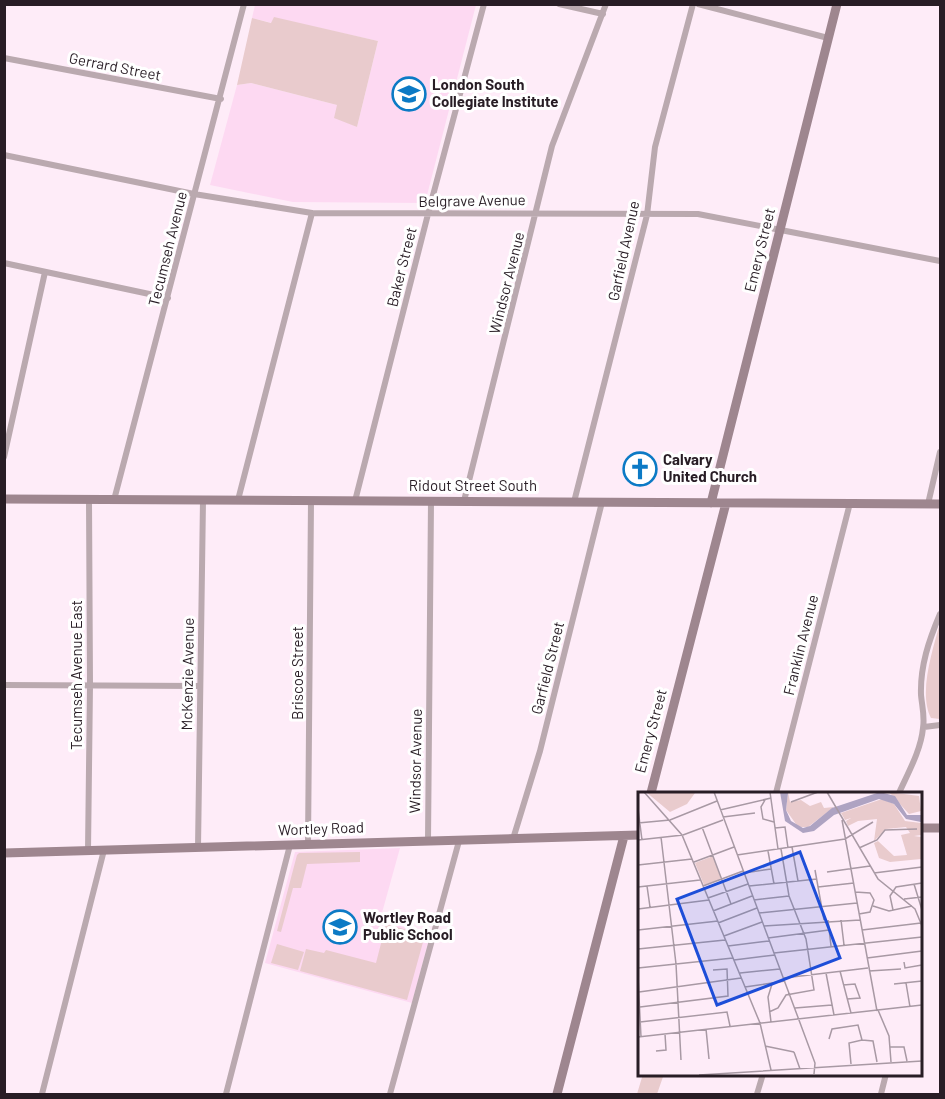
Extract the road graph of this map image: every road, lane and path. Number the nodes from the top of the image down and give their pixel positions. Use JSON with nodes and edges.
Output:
{"nodes":[{"id":1,"x":244,"y":4,"type":"edge"},
{"id":2,"x":484,"y":4,"type":"edge"},
{"id":3,"x":559,"y":4,"type":"edge"},
{"id":4,"x":606,"y":4,"type":"edge"},
{"id":5,"x":693,"y":4,"type":"edge"},
{"id":6,"x":698,"y":4,"type":"edge"},
{"id":7,"x":837,"y":4,"type":"edge"},
{"id":8,"x":603,"y":14,"type":"junction"},
{"id":9,"x":828,"y":38,"type":"junction"},
{"id":10,"x":4,"y":58,"type":"edge"},
{"id":11,"x":221,"y":99,"type":"junction"},
{"id":12,"x":4,"y":155,"type":"edge"},
{"id":13,"x":194,"y":194,"type":"junction"},
{"id":14,"x":312,"y":213,"type":"junction"},
{"id":15,"x":537,"y":213,"type":"junction"},
{"id":16,"x":428,"y":214,"type":"junction"},
{"id":17,"x":647,"y":215,"type":"junction"},
{"id":18,"x":781,"y":229,"type":"junction"},
{"id":19,"x":940,"y":261,"type":"edge"},
{"id":20,"x":4,"y":264,"type":"edge"},
{"id":21,"x":45,"y":272,"type":"junction"},
{"id":22,"x":168,"y":298,"type":"junction"},
{"id":23,"x":940,"y":452,"type":"edge"},
{"id":24,"x":4,"y":457,"type":"edge"},
{"id":25,"x":4,"y":499,"type":"edge"},
{"id":26,"x":89,"y":500,"type":"junction"},
{"id":27,"x":114,"y":500,"type":"junction"},
{"id":28,"x":203,"y":500,"type":"junction"},
{"id":29,"x":237,"y":500,"type":"junction"},
{"id":30,"x":311,"y":501,"type":"junction"},
{"id":31,"x":355,"y":501,"type":"junction"},
{"id":32,"x":431,"y":501,"type":"junction"},
{"id":33,"x":464,"y":501,"type":"junction"},
{"id":34,"x":574,"y":502,"type":"junction"},
{"id":35,"x":602,"y":502,"type":"junction"},
{"id":36,"x":711,"y":503,"type":"junction"},
{"id":37,"x":726,"y":503,"type":"junction"},
{"id":38,"x":850,"y":503,"type":"junction"},
{"id":39,"x":928,"y":504,"type":"junction"},
{"id":40,"x":940,"y":504,"type":"edge"},
{"id":41,"x":940,"y":614,"type":"edge"},
{"id":42,"x":4,"y":685,"type":"edge"},
{"id":43,"x":90,"y":685,"type":"junction"},
{"id":44,"x":200,"y":686,"type":"junction"},
{"id":45,"x":940,"y":725,"type":"edge"},
{"id":46,"x":924,"y":727,"type":"junction"},
{"id":47,"x":651,"y":792,"type":"edge"},
{"id":48,"x":776,"y":792,"type":"edge"},
{"id":49,"x":899,"y":792,"type":"edge"},
{"id":50,"x":921,"y":828,"type":"edge"},
{"id":51,"x":940,"y":828,"type":"edge"},
{"id":52,"x":638,"y":835,"type":"edge"},
{"id":53,"x":624,"y":836,"type":"junction"},
{"id":54,"x":513,"y":839,"type":"junction"},
{"id":55,"x":428,"y":841,"type":"junction"},
{"id":56,"x":459,"y":841,"type":"junction"},
{"id":57,"x":290,"y":845,"type":"junction"},
{"id":58,"x":308,"y":845,"type":"junction"},
{"id":59,"x":198,"y":848,"type":"junction"},
{"id":60,"x":104,"y":850,"type":"junction"},
{"id":61,"x":88,"y":851,"type":"junction"},
{"id":62,"x":4,"y":853,"type":"edge"},
{"id":63,"x":763,"y":1075,"type":"edge"},
{"id":64,"x":886,"y":1075,"type":"edge"},
{"id":65,"x":42,"y":1095,"type":"edge"},
{"id":66,"x":226,"y":1095,"type":"edge"},
{"id":67,"x":390,"y":1095,"type":"edge"},
{"id":68,"x":557,"y":1095,"type":"edge"},
{"id":69,"x":757,"y":1095,"type":"edge"},
{"id":70,"x":880,"y":1095,"type":"edge"}],
"edges":[{"from":1,"to":11,"type":"street","name":"Tecumseh Avenue"},
{"from":2,"to":16,"type":"street","name":"Baker Street"},
{"from":3,"to":8,"type":"street"},
{"from":4,"to":8,"type":"street","name":"Windsor Avenue"},
{"from":5,"to":17,"type":"street","name":"Garfield Avenue"},
{"from":6,"to":9,"type":"street"},
{"from":7,"to":9,"type":"street","name":"Emery Street"},
{"from":8,"to":15,"type":"street","name":"Windsor Avenue"},
{"from":9,"to":18,"type":"street","name":"Emery Street"},
{"from":10,"to":11,"type":"street","name":"Gerrard Street"},
{"from":11,"to":13,"type":"street","name":"Tecumseh Avenue"},
{"from":12,"to":13,"type":"street","name":"Belgrave Avenue"},
{"from":13,"to":14,"type":"street","name":"Belgrave Avenue"},
{"from":13,"to":22,"type":"street","name":"Tecumseh Avenue"},
{"from":14,"to":16,"type":"street","name":"Belgrave Avenue"},
{"from":14,"to":29,"type":"street"},
{"from":15,"to":16,"type":"street","name":"Belgrave Avenue"},
{"from":15,"to":17,"type":"street","name":"Belgrave Avenue"},
{"from":15,"to":33,"type":"street","name":"Windsor Avenue"},
{"from":16,"to":31,"type":"street","name":"Baker Street"},
{"from":17,"to":18,"type":"street","name":"Belgrave Avenue"},
{"from":17,"to":34,"type":"street","name":"Garfield Avenue"},
{"from":18,"to":19,"type":"street","name":"Belgrave Avenue"},
{"from":18,"to":36,"type":"street","name":"Emery Street"},
{"from":20,"to":21,"type":"street"},
{"from":21,"to":22,"type":"street"},
{"from":21,"to":24,"type":"street"},
{"from":22,"to":27,"type":"street","name":"Tecumseh Avenue"},
{"from":23,"to":39,"type":"street"},
{"from":25,"to":26,"type":"street","name":"Ridout Street South"},
{"from":26,"to":27,"type":"street","name":"Ridout Street South"},
{"from":26,"to":43,"type":"street","name":"Tecumseh Avenue East"},
{"from":27,"to":28,"type":"street","name":"Ridout Street South"},
{"from":28,"to":29,"type":"street","name":"Ridout Street South"},
{"from":28,"to":44,"type":"street","name":"McKenzie Avenue"},
{"from":29,"to":30,"type":"street","name":"Ridout Street South"},
{"from":30,"to":31,"type":"street","name":"Ridout Street South"},
{"from":30,"to":58,"type":"street","name":"Briscoe Street"},
{"from":31,"to":32,"type":"street","name":"Ridout Street South"},
{"from":32,"to":33,"type":"street","name":"Ridout Street South"},
{"from":32,"to":55,"type":"street","name":"Windsor Avenue"},
{"from":33,"to":34,"type":"street","name":"Ridout Street South"},
{"from":34,"to":35,"type":"street","name":"Ridout Street South"},
{"from":35,"to":36,"type":"street","name":"Ridout Street South"},
{"from":35,"to":54,"type":"street","name":"Garfield Street"},
{"from":36,"to":37,"type":"street","name":"Ridout Street South"},
{"from":37,"to":38,"type":"street","name":"Ridout Street South"},
{"from":37,"to":47,"type":"street","name":"Emery Street"},
{"from":38,"to":39,"type":"street","name":"Ridout Street South"},
{"from":38,"to":48,"type":"street","name":"Franklin Avenue"},
{"from":39,"to":40,"type":"street","name":"Ridout Street South"},
{"from":41,"to":46,"type":"street"},
{"from":42,"to":43,"type":"street"},
{"from":43,"to":44,"type":"street"},
{"from":43,"to":61,"type":"street","name":"Tecumseh Avenue East"},
{"from":44,"to":59,"type":"street","name":"McKenzie Avenue"},
{"from":45,"to":46,"type":"street"},
{"from":46,"to":49,"type":"street"},
{"from":50,"to":51,"type":"street"},
{"from":52,"to":53,"type":"street","name":"Wortley Road"},
{"from":53,"to":54,"type":"street","name":"Wortley Road"},
{"from":53,"to":68,"type":"street"},
{"from":54,"to":56,"type":"street","name":"Wortley Road"},
{"from":55,"to":56,"type":"street","name":"Wortley Road"},
{"from":55,"to":58,"type":"street","name":"Wortley Road"},
{"from":56,"to":67,"type":"street"},
{"from":57,"to":58,"type":"street","name":"Wortley Road"},
{"from":57,"to":59,"type":"street","name":"Wortley Road"},
{"from":57,"to":66,"type":"street"},
{"from":59,"to":60,"type":"street","name":"Wortley Road"},
{"from":60,"to":61,"type":"street","name":"Wortley Road"},
{"from":60,"to":65,"type":"street"},
{"from":61,"to":62,"type":"street","name":"Wortley Road"},
{"from":63,"to":69,"type":"street"},
{"from":64,"to":70,"type":"street"}]}
